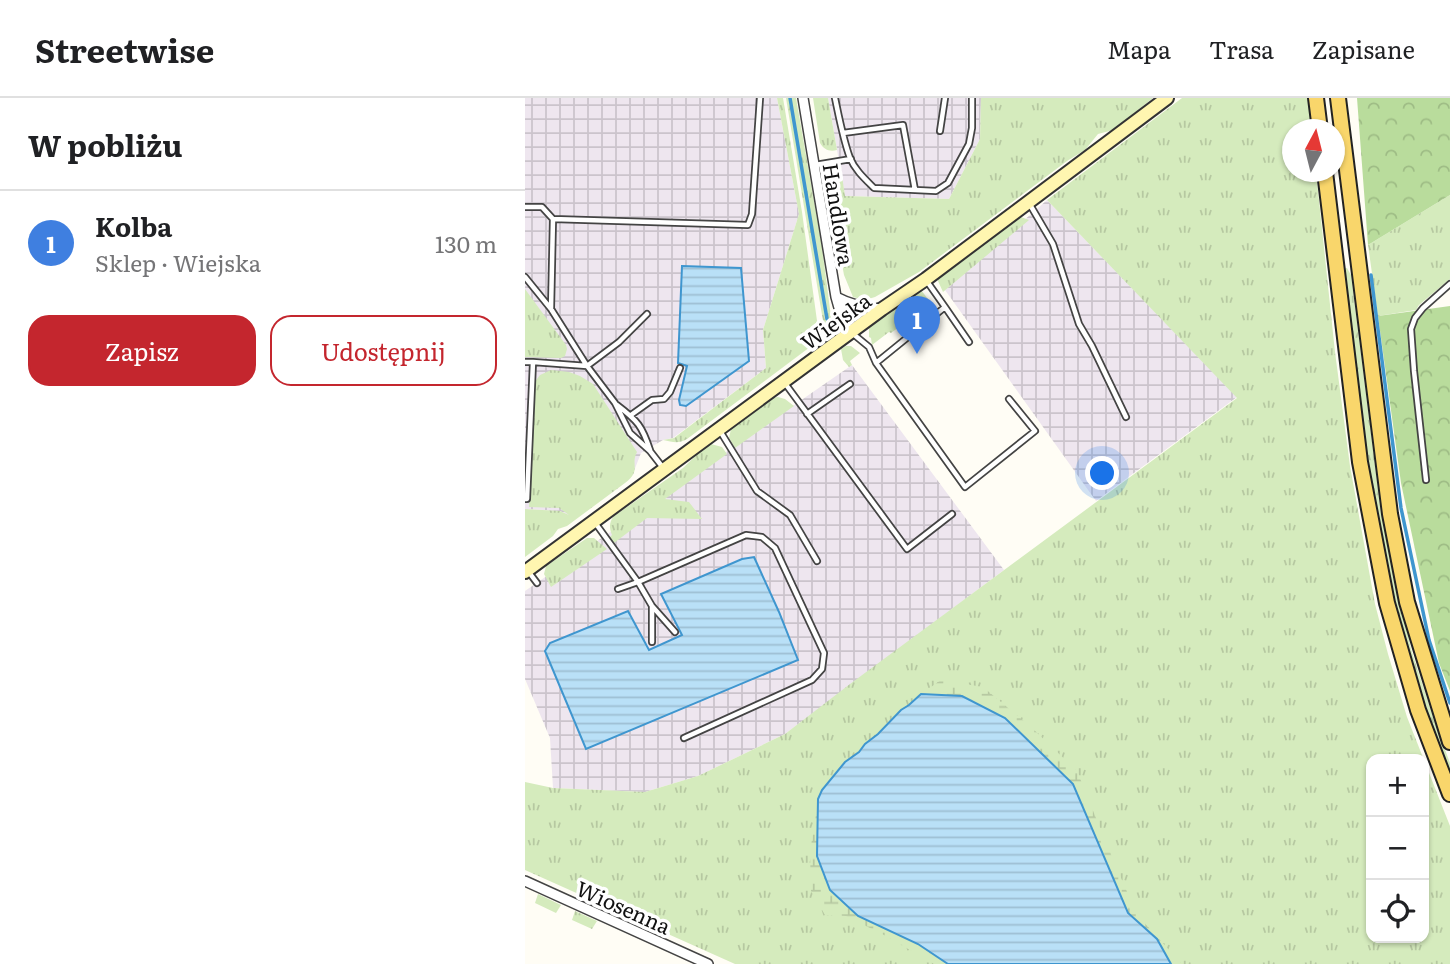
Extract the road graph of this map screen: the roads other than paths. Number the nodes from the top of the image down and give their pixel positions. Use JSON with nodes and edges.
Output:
{"nodes":[{"id":1,"x":759,"y":98,"type":"edge"},
{"id":2,"x":803,"y":98,"type":"edge"},
{"id":3,"x":835,"y":98,"type":"edge"},
{"id":4,"x":945,"y":98,"type":"edge"},
{"id":5,"x":972,"y":98,"type":"edge"},
{"id":6,"x":1167,"y":98,"type":"edge"},
{"id":7,"x":1316,"y":98,"type":"edge"},
{"id":8,"x":1338,"y":98,"type":"edge"},
{"id":9,"x":1319,"y":119,"type":"edge"},
{"id":10,"x":940,"y":131,"type":"dead end"},
{"id":11,"x":843,"y":133,"type":"junction"},
{"id":12,"x":851,"y":159,"type":"junction"},
{"id":13,"x":815,"y":165,"type":"junction"},
{"id":14,"x":1326,"y":182,"type":"edge"},
{"id":15,"x":915,"y":190,"type":"junction"},
{"id":16,"x":1028,"y":202,"type":"junction"},
{"id":17,"x":525,"y":207,"type":"edge"},
{"id":18,"x":554,"y":219,"type":"junction"},
{"id":19,"x":525,"y":277,"type":"edge"},
{"id":20,"x":926,"y":279,"type":"junction"},
{"id":21,"x":1450,"y":284,"type":"edge"},
{"id":22,"x":837,"y":297,"type":"junction"},
{"id":23,"x":945,"y":307,"type":"junction"},
{"id":24,"x":551,"y":309,"type":"junction"},
{"id":25,"x":882,"y":309,"type":"junction"},
{"id":26,"x":647,"y":314,"type":"dead end"},
{"id":27,"x":851,"y":332,"type":"junction"},
{"id":28,"x":969,"y":342,"type":"dead end"},
{"id":29,"x":525,"y":362,"type":"edge"},
{"id":30,"x":533,"y":362,"type":"junction"},
{"id":31,"x":876,"y":363,"type":"junction"},
{"id":32,"x":587,"y":366,"type":"junction"},
{"id":33,"x":680,"y":368,"type":"dead end"},
{"id":34,"x":784,"y":382,"type":"junction"},
{"id":35,"x":850,"y":384,"type":"dead end"},
{"id":36,"x":1009,"y":399,"type":"dead end"},
{"id":37,"x":615,"y":403,"type":"junction"},
{"id":38,"x":807,"y":414,"type":"junction"},
{"id":39,"x":631,"y":415,"type":"junction"},
{"id":40,"x":1126,"y":417,"type":"dead end"},
{"id":41,"x":719,"y":430,"type":"junction"},
{"id":42,"x":650,"y":451,"type":"junction"},
{"id":43,"x":527,"y":455,"type":"edge"},
{"id":44,"x":665,"y":470,"type":"junction"},
{"id":45,"x":1426,"y":480,"type":"dead end"},
{"id":46,"x":525,"y":499,"type":"edge"},
{"id":47,"x":952,"y":514,"type":"dead end"},
{"id":48,"x":595,"y":522,"type":"junction"},
{"id":49,"x":817,"y":561,"type":"dead end"},
{"id":50,"x":526,"y":571,"type":"edge"},
{"id":51,"x":638,"y":582,"type":"junction"},
{"id":52,"x":537,"y":583,"type":"dead end"},
{"id":53,"x":618,"y":589,"type":"dead end"},
{"id":54,"x":652,"y":606,"type":"junction"},
{"id":55,"x":675,"y":632,"type":"dead end"},
{"id":56,"x":652,"y":642,"type":"dead end"},
{"id":57,"x":684,"y":738,"type":"dead end"},
{"id":58,"x":1450,"y":742,"type":"edge"},
{"id":59,"x":1450,"y":794,"type":"edge"},
{"id":60,"x":525,"y":881,"type":"edge"},
{"id":61,"x":708,"y":964,"type":"edge"}],
"edges":[{"from":1,"to":18,"type":"lane"},
{"from":2,"to":13,"type":"street","name":"Handlowa"},
{"from":3,"to":11,"type":"lane"},
{"from":4,"to":10,"type":"lane"},
{"from":5,"to":15,"type":"lane"},
{"from":6,"to":16,"type":"street","name":"Wiejska"},
{"from":7,"to":9,"type":"main road"},
{"from":8,"to":58,"type":"main road"},
{"from":11,"to":12,"type":"lane"},
{"from":11,"to":15,"type":"lane"},
{"from":12,"to":13,"type":"lane"},
{"from":12,"to":15,"type":"lane"},
{"from":13,"to":22,"type":"street","name":"Handlowa"},
{"from":14,"to":59,"type":"main road"},
{"from":16,"to":20,"type":"street","name":"Wiejska"},
{"from":16,"to":40,"type":"lane"},
{"from":17,"to":18,"type":"lane"},
{"from":18,"to":24,"type":"lane"},
{"from":19,"to":24,"type":"lane"},
{"from":20,"to":23,"type":"lane"},
{"from":20,"to":25,"type":"street","name":"Wiejska"},
{"from":21,"to":45,"type":"lane"},
{"from":22,"to":25,"type":"street"},
{"from":22,"to":27,"type":"street","name":"Handlowa"},
{"from":23,"to":28,"type":"lane"},
{"from":23,"to":31,"type":"lane"},
{"from":24,"to":32,"type":"lane"},
{"from":25,"to":27,"type":"street","name":"Wiejska"},
{"from":26,"to":32,"type":"lane"},
{"from":27,"to":31,"type":"lane"},
{"from":27,"to":34,"type":"street","name":"Wiejska"},
{"from":29,"to":30,"type":"lane"},
{"from":30,"to":32,"type":"lane"},
{"from":30,"to":43,"type":"lane"},
{"from":31,"to":36,"type":"lane"},
{"from":32,"to":37,"type":"lane"},
{"from":33,"to":39,"type":"lane"},
{"from":34,"to":38,"type":"lane"},
{"from":34,"to":41,"type":"street","name":"Wiejska"},
{"from":35,"to":38,"type":"lane"},
{"from":37,"to":39,"type":"lane"},
{"from":37,"to":42,"type":"lane"},
{"from":38,"to":47,"type":"lane"},
{"from":39,"to":42,"type":"lane"},
{"from":41,"to":44,"type":"street","name":"Wiejska"},
{"from":41,"to":49,"type":"lane"},
{"from":42,"to":44,"type":"lane"},
{"from":43,"to":46,"type":"lane"},
{"from":44,"to":48,"type":"street","name":"Wiejska"},
{"from":48,"to":50,"type":"street","name":"Wiejska"},
{"from":48,"to":51,"type":"lane"},
{"from":50,"to":52,"type":"lane"},
{"from":51,"to":53,"type":"lane"},
{"from":51,"to":54,"type":"lane"},
{"from":51,"to":57,"type":"lane"},
{"from":54,"to":55,"type":"lane"},
{"from":54,"to":56,"type":"lane"},
{"from":60,"to":61,"type":"street","name":"Wiosenna"}]}
